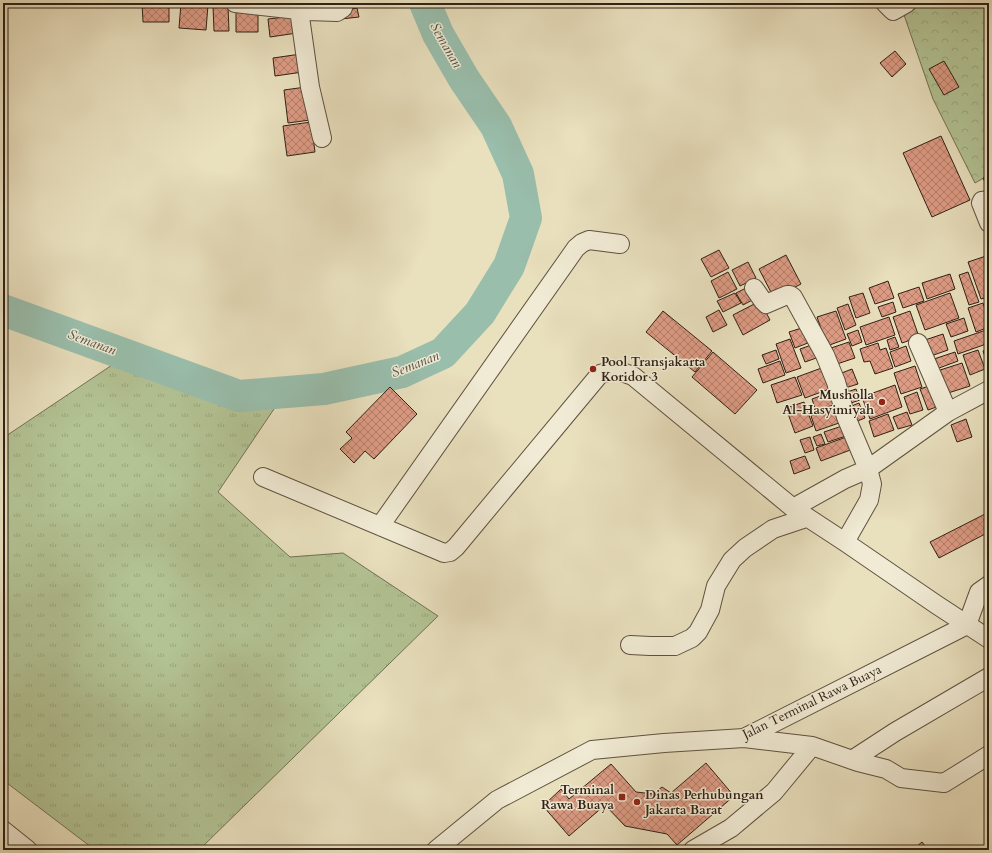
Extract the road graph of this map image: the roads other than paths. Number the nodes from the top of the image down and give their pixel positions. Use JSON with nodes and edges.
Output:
{"nodes":[{"id":1,"x":235,"y":3,"type":"edge"},
{"id":2,"x":344,"y":3,"type":"edge"},
{"id":3,"x":886,"y":3,"type":"edge"},
{"id":4,"x":907,"y":3,"type":"edge"},
{"id":5,"x":299,"y":10,"type":"junction"},
{"id":6,"x":322,"y":138,"type":"dead end"},
{"id":7,"x":989,"y":200,"type":"edge"},
{"id":8,"x":989,"y":223,"type":"edge"},
{"id":9,"x":620,"y":244,"type":"dead end"},
{"id":10,"x":754,"y":288,"type":"dead end"},
{"id":11,"x":918,"y":343,"type":"dead end"},
{"id":12,"x":989,"y":390,"type":"edge"},
{"id":13,"x":948,"y":412,"type":"junction"},
{"id":14,"x":868,"y":469,"type":"junction"},
{"id":15,"x":262,"y":477,"type":"dead end"},
{"id":16,"x":799,"y":513,"type":"junction"},
{"id":17,"x":380,"y":526,"type":"junction"},
{"id":18,"x":845,"y":542,"type":"junction"},
{"id":19,"x":989,"y":585,"type":"edge"},
{"id":20,"x":967,"y":625,"type":"junction"},
{"id":21,"x":989,"y":639,"type":"edge"},
{"id":22,"x":630,"y":645,"type":"dead end"},
{"id":23,"x":989,"y":677,"type":"edge"},
{"id":24,"x":744,"y":738,"type":"junction"},
{"id":25,"x":812,"y":746,"type":"junction"},
{"id":26,"x":989,"y":755,"type":"edge"},
{"id":27,"x":852,"y":760,"type":"junction"},
{"id":28,"x":3,"y":830,"type":"edge"},
{"id":29,"x":28,"y":850,"type":"edge"},
{"id":30,"x":436,"y":850,"type":"edge"},
{"id":31,"x":694,"y":850,"type":"edge"}],
"edges":[{"from":1,"to":5,"type":"street"},
{"from":2,"to":5,"type":"street"},
{"from":3,"to":4,"type":"street"},
{"from":5,"to":6,"type":"street"},
{"from":7,"to":8,"type":"street"},
{"from":9,"to":17,"type":"street"},
{"from":10,"to":14,"type":"street"},
{"from":11,"to":13,"type":"street"},
{"from":12,"to":13,"type":"street"},
{"from":13,"to":14,"type":"street"},
{"from":14,"to":16,"type":"street"},
{"from":14,"to":18,"type":"street"},
{"from":15,"to":17,"type":"street"},
{"from":16,"to":17,"type":"street"},
{"from":16,"to":18,"type":"street"},
{"from":16,"to":22,"type":"street"},
{"from":18,"to":20,"type":"street"},
{"from":19,"to":20,"type":"street"},
{"from":20,"to":21,"type":"street"},
{"from":20,"to":24,"type":"street","name":"Jalan Terminal Rawa Buaya"},
{"from":23,"to":27,"type":"street"},
{"from":24,"to":25,"type":"street"},
{"from":24,"to":30,"type":"street","name":"Jalan Terminal Rawa Buaya"},
{"from":25,"to":27,"type":"street"},
{"from":25,"to":31,"type":"street"},
{"from":26,"to":27,"type":"street"},
{"from":28,"to":29,"type":"street"}]}
